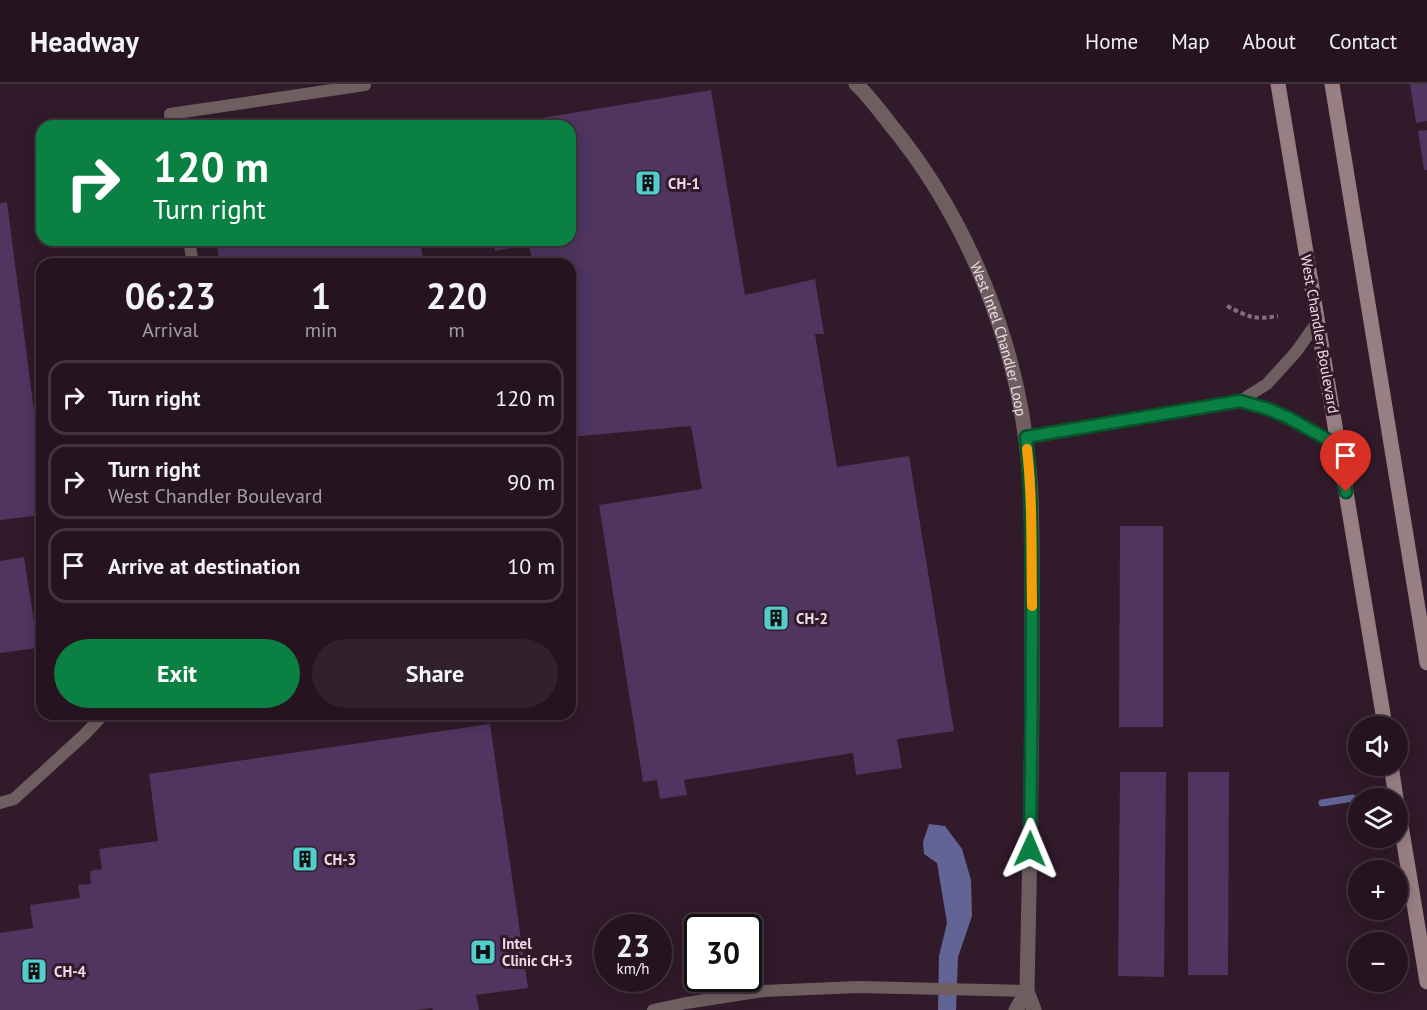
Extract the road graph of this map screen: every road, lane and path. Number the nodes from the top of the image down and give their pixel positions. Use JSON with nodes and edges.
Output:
{"nodes":[{"id":1,"x":856,"y":84,"type":"edge"},
{"id":2,"x":1278,"y":84,"type":"edge"},
{"id":3,"x":1332,"y":84,"type":"edge"},
{"id":4,"x":365,"y":85,"type":"edge"},
{"id":5,"x":171,"y":120,"type":"edge"},
{"id":6,"x":1227,"y":306,"type":"dead end"},
{"id":7,"x":1278,"y":316,"type":"dead end"},
{"id":8,"x":1318,"y":321,"type":"junction"},
{"id":9,"x":1240,"y":401,"type":"junction"},
{"id":10,"x":1026,"y":437,"type":"junction"},
{"id":11,"x":1339,"y":446,"type":"junction"},
{"id":12,"x":1427,"y":663,"type":"edge"},
{"id":13,"x":1383,"y":716,"type":"edge"},
{"id":14,"x":98,"y":720,"type":"edge"},
{"id":15,"x":0,"y":803,"type":"edge"},
{"id":16,"x":1405,"y":848,"type":"edge"},
{"id":17,"x":1427,"y":982,"type":"edge"},
{"id":18,"x":1027,"y":991,"type":"junction"},
{"id":19,"x":653,"y":1010,"type":"edge"},
{"id":20,"x":1016,"y":1010,"type":"edge"},
{"id":21,"x":1034,"y":1010,"type":"edge"}],
"edges":[{"from":1,"to":10,"type":"street","name":"West Intel Chandler Loop"},
{"from":2,"to":8,"type":"main road","name":"West Chandler Boulevard"},
{"from":3,"to":12,"type":"main road"},
{"from":4,"to":5,"type":"lane"},
{"from":6,"to":7,"type":"path"},
{"from":8,"to":9,"type":"lane"},
{"from":8,"to":11,"type":"main road","name":"West Chandler Boulevard"},
{"from":9,"to":10,"type":"lane"},
{"from":9,"to":11,"type":"lane"},
{"from":10,"to":18,"type":"street","name":"West Intel Chandler Loop"},
{"from":11,"to":13,"type":"main road","name":"West Chandler Boulevard"},
{"from":14,"to":15,"type":"lane"},
{"from":16,"to":17,"type":"main road"},
{"from":18,"to":19,"type":"lane"},
{"from":18,"to":20,"type":"street","name":"West Intel Chandler Loop"},
{"from":18,"to":21,"type":"street","name":"West Intel Chandler Loop"}]}
